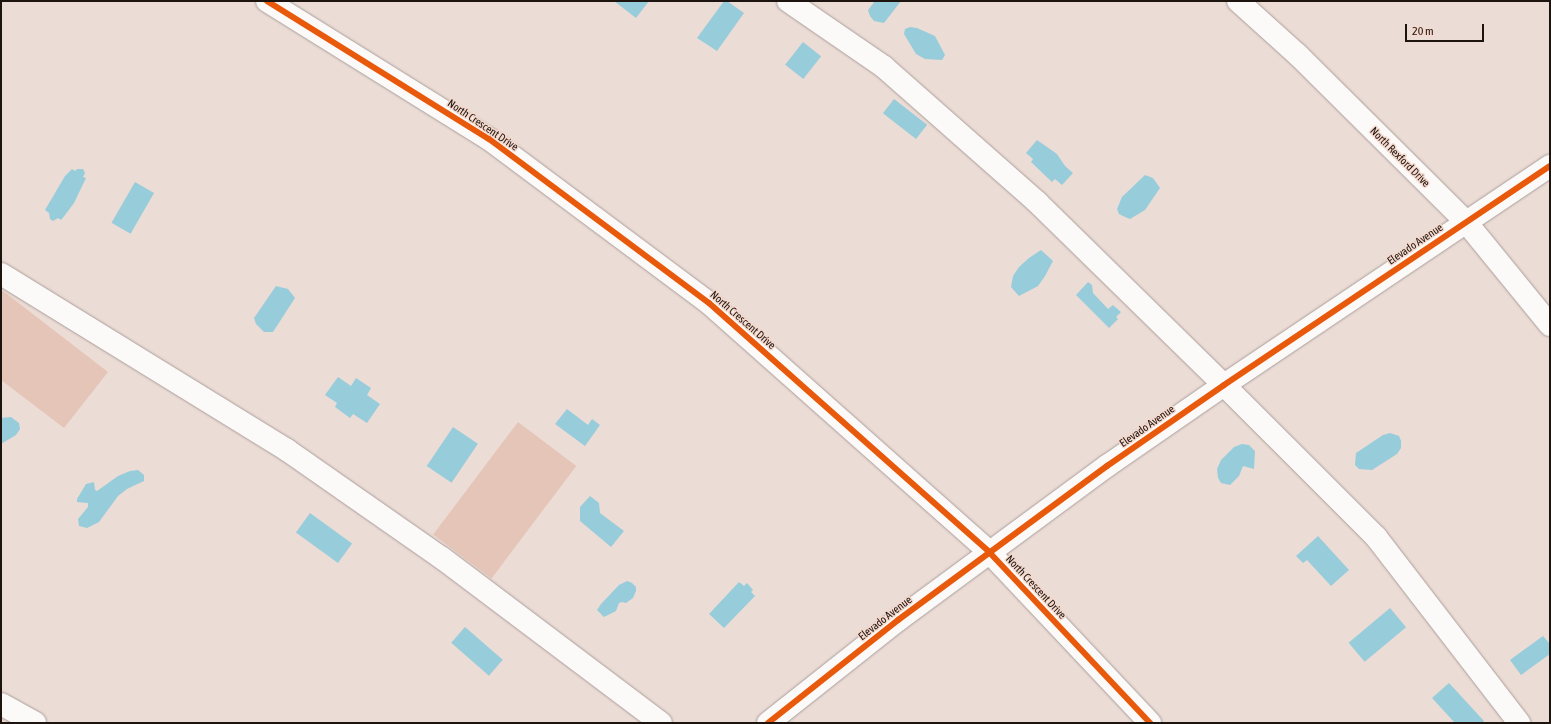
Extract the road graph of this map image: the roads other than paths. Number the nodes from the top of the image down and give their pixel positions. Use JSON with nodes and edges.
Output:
{"nodes":[{"id":1,"x":267,"y":1,"type":"edge"},
{"id":2,"x":788,"y":1,"type":"edge"},
{"id":3,"x":1238,"y":1,"type":"edge"},
{"id":4,"x":1550,"y":166,"type":"edge"},
{"id":5,"x":1466,"y":222,"type":"junction"},
{"id":6,"x":1,"y":274,"type":"edge"},
{"id":7,"x":1550,"y":325,"type":"edge"},
{"id":8,"x":1224,"y":385,"type":"junction"},
{"id":9,"x":989,"y":552,"type":"junction"},
{"id":10,"x":1,"y":704,"type":"edge"},
{"id":11,"x":35,"y":723,"type":"edge"},
{"id":12,"x":661,"y":723,"type":"edge"},
{"id":13,"x":768,"y":723,"type":"edge"},
{"id":14,"x":1150,"y":723,"type":"edge"},
{"id":15,"x":1519,"y":723,"type":"edge"}],
"edges":[{"from":1,"to":9,"type":"street","name":"North Crescent Drive"},
{"from":2,"to":8,"type":"street"},
{"from":3,"to":5,"type":"street","name":"North Rexford Drive"},
{"from":4,"to":5,"type":"street","name":"Elevado Avenue"},
{"from":5,"to":7,"type":"street","name":"North Rexford Drive"},
{"from":5,"to":8,"type":"street","name":"Elevado Avenue"},
{"from":6,"to":12,"type":"street"},
{"from":8,"to":9,"type":"street","name":"Elevado Avenue"},
{"from":8,"to":15,"type":"street"},
{"from":9,"to":13,"type":"street","name":"Elevado Avenue"},
{"from":9,"to":14,"type":"street","name":"North Crescent Drive"},
{"from":10,"to":11,"type":"street"}]}
